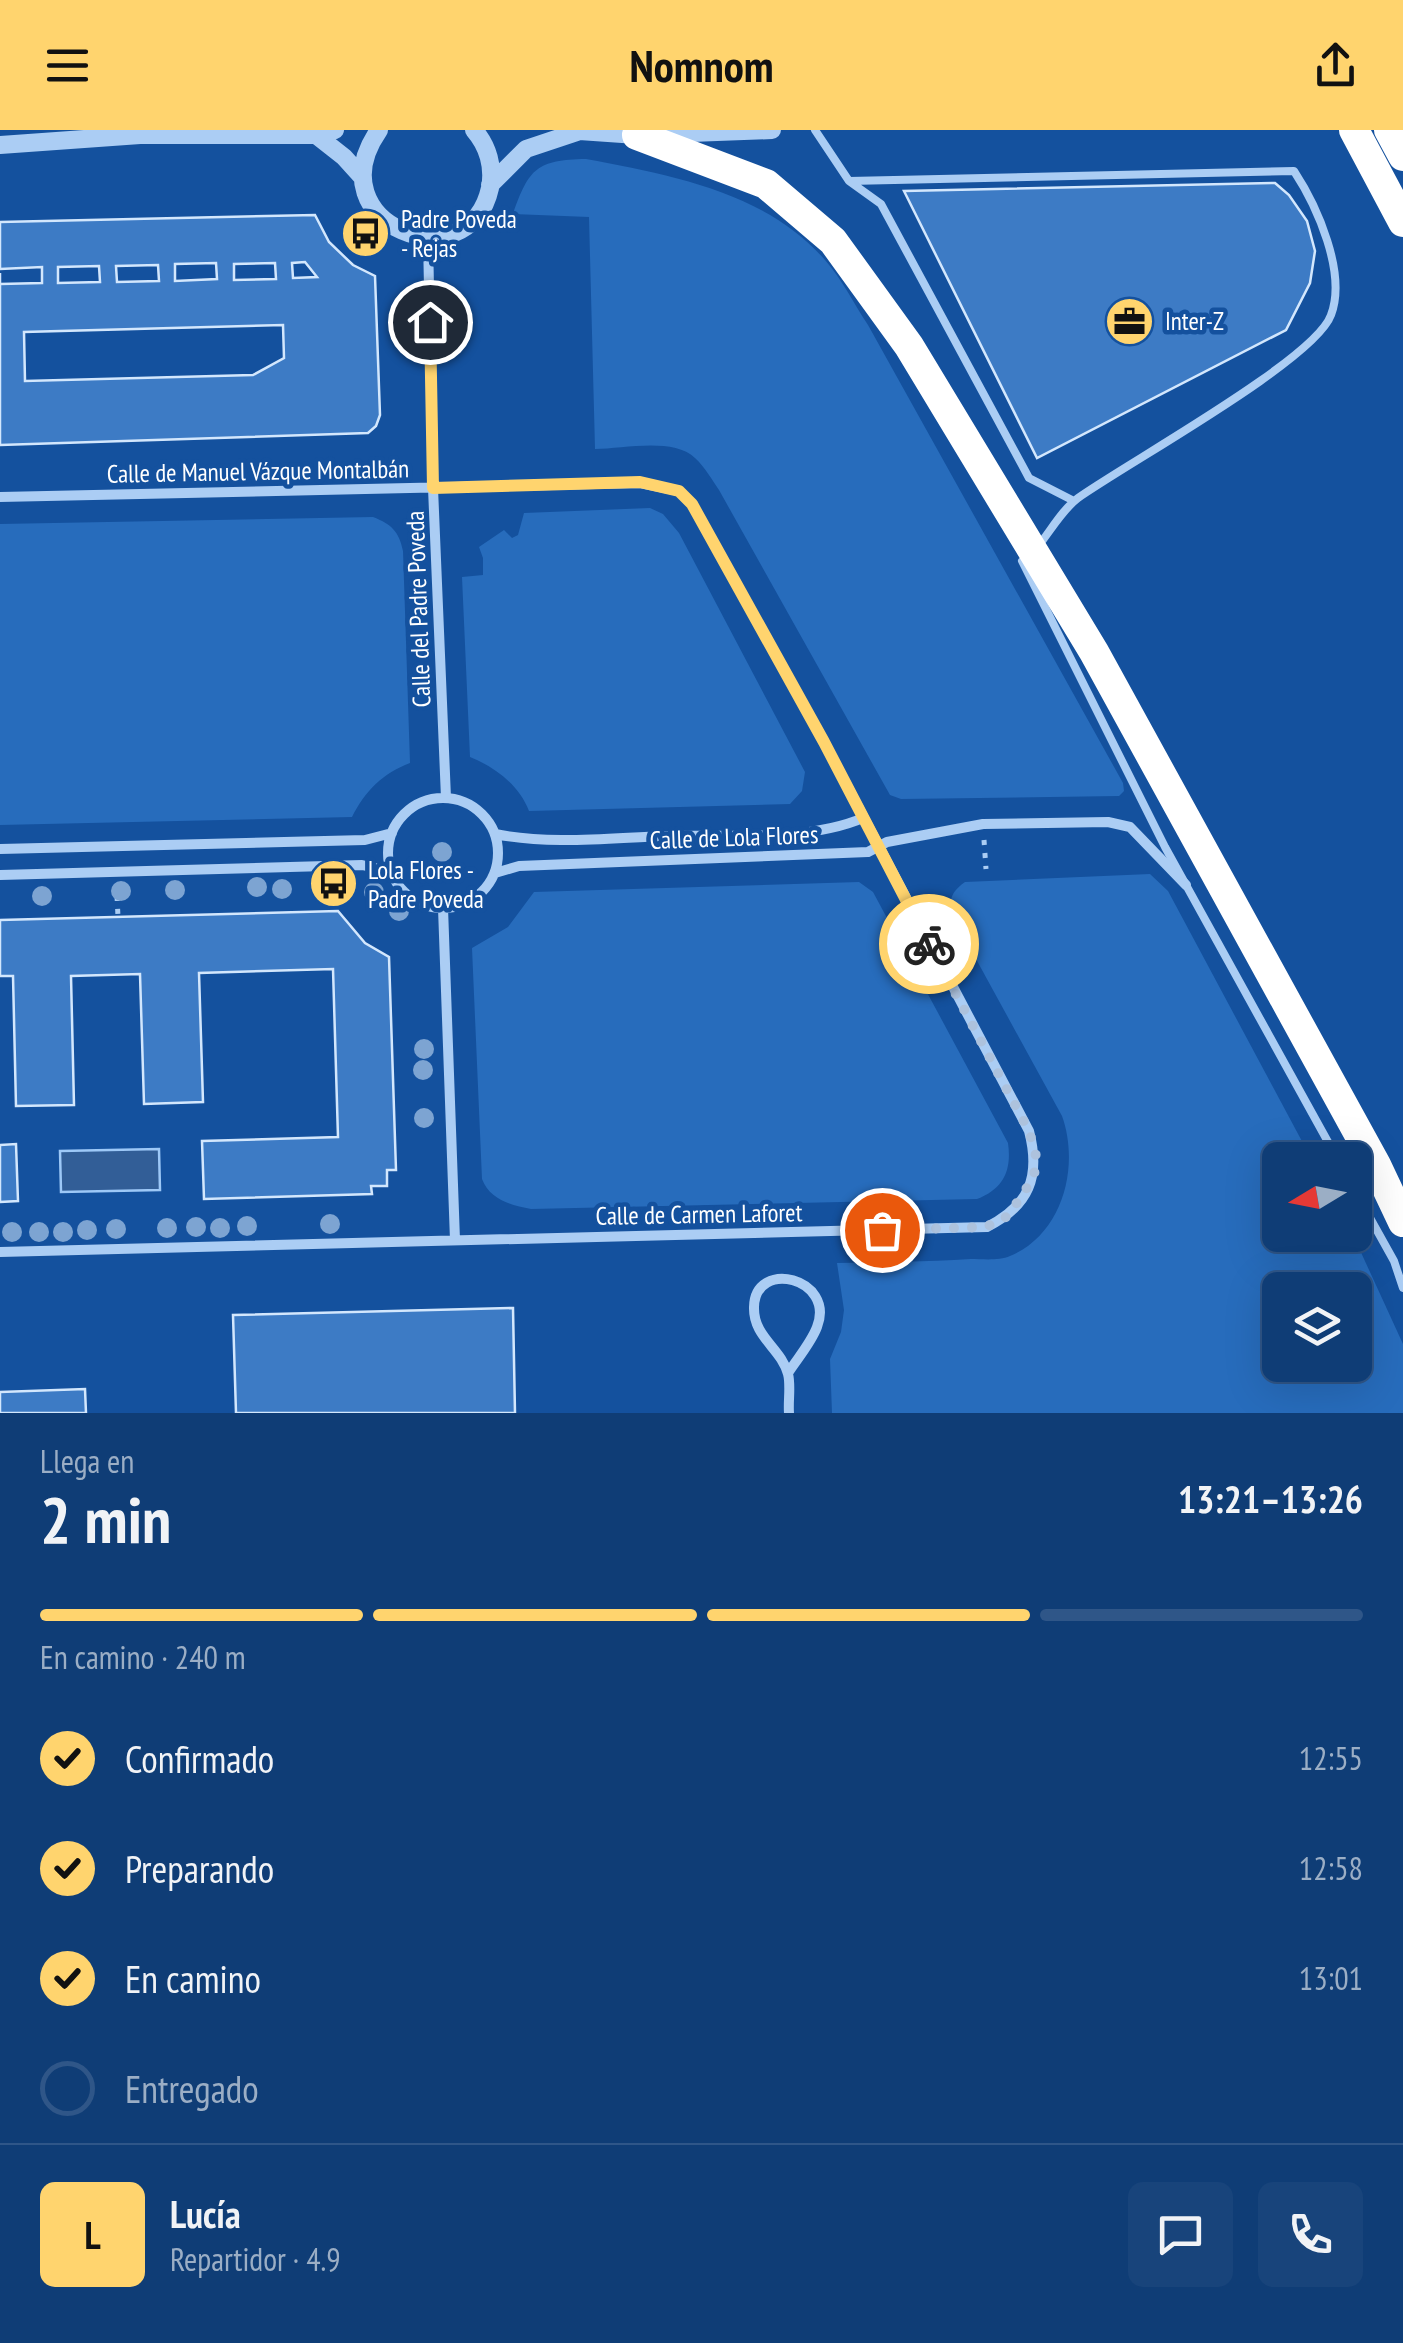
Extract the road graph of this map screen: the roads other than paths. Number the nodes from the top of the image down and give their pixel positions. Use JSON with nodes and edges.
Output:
{"nodes":[{"id":1,"x":380,"y":130,"type":"edge"},
{"id":2,"x":474,"y":130,"type":"edge"},
{"id":3,"x":772,"y":130,"type":"edge"},
{"id":4,"x":815,"y":130,"type":"edge"},
{"id":5,"x":1354,"y":130,"type":"edge"},
{"id":6,"x":1389,"y":130,"type":"edge"},
{"id":7,"x":571,"y":131,"type":"edge"},
{"id":8,"x":326,"y":132,"type":"edge"},
{"id":9,"x":73,"y":135,"type":"edge"},
{"id":10,"x":638,"y":136,"type":"junction"},
{"id":11,"x":0,"y":145,"type":"edge"},
{"id":12,"x":1403,"y":156,"type":"edge"},
{"id":13,"x":363,"y":178,"type":"junction"},
{"id":14,"x":849,"y":181,"type":"junction"},
{"id":15,"x":490,"y":185,"type":"junction"},
{"id":16,"x":1403,"y":222,"type":"edge"},
{"id":17,"x":428,"y":238,"type":"junction"},
{"id":18,"x":942,"y":400,"type":"junction"},
{"id":19,"x":433,"y":488,"type":"junction"},
{"id":20,"x":0,"y":497,"type":"edge"},
{"id":21,"x":1074,"y":500,"type":"junction"},
{"id":22,"x":1004,"y":525,"type":"dead end"},
{"id":23,"x":1023,"y":547,"type":"junction"},
{"id":24,"x":446,"y":798,"type":"junction"},
{"id":25,"x":863,"y":818,"type":"junction"},
{"id":26,"x":392,"y":834,"type":"junction"},
{"id":27,"x":495,"y":834,"type":"junction"},
{"id":28,"x":878,"y":847,"type":"junction"},
{"id":29,"x":0,"y":848,"type":"edge"},
{"id":30,"x":392,"y":872,"type":"junction"},
{"id":31,"x":495,"y":873,"type":"junction"},
{"id":32,"x":0,"y":876,"type":"edge"},
{"id":33,"x":1186,"y":885,"type":"junction"},
{"id":34,"x":443,"y":908,"type":"junction"},
{"id":35,"x":1328,"y":1142,"type":"edge"},
{"id":36,"x":1372,"y":1222,"type":"edge"},
{"id":37,"x":1403,"y":1222,"type":"edge"},
{"id":38,"x":454,"y":1240,"type":"junction"},
{"id":39,"x":0,"y":1252,"type":"edge"},
{"id":40,"x":1403,"y":1288,"type":"edge"},
{"id":41,"x":788,"y":1373,"type":"junction"},
{"id":42,"x":788,"y":1413,"type":"edge"}],
"edges":[{"from":1,"to":13,"type":"street"},
{"from":2,"to":15,"type":"street"},
{"from":3,"to":10,"type":"street"},
{"from":4,"to":14,"type":"lane"},
{"from":5,"to":16,"type":"highway"},
{"from":6,"to":12,"type":"highway"},
{"from":7,"to":10,"type":"street"},
{"from":7,"to":15,"type":"street"},
{"from":8,"to":9,"type":"street"},
{"from":8,"to":13,"type":"street"},
{"from":9,"to":11,"type":"street"},
{"from":10,"to":18,"type":"highway"},
{"from":13,"to":17,"type":"street"},
{"from":14,"to":21,"type":"lane"},
{"from":14,"to":21,"type":"lane"},
{"from":15,"to":17,"type":"street"},
{"from":17,"to":19,"type":"street","name":"Calle del Padre Poveda"},
{"from":18,"to":22,"type":"lane"},
{"from":18,"to":23,"type":"highway"},
{"from":19,"to":20,"type":"street","name":"Calle de Manuel Vázque Montalbán"},
{"from":19,"to":24,"type":"street","name":"Calle del Padre Poveda"},
{"from":19,"to":25,"type":"street","name":"Calle de Manuel Vázque Montalbán"},
{"from":21,"to":23,"type":"lane"},
{"from":23,"to":33,"type":"lane"},
{"from":23,"to":37,"type":"highway"},
{"from":24,"to":26,"type":"street"},
{"from":24,"to":27,"type":"street"},
{"from":25,"to":27,"type":"street","name":"Calle de Lola Flores"},
{"from":25,"to":28,"type":"street","name":"Calle de Carmen Laforet"},
{"from":26,"to":29,"type":"street"},
{"from":26,"to":30,"type":"street"},
{"from":27,"to":31,"type":"street"},
{"from":28,"to":31,"type":"street","name":"Calle de Lola Flores"},
{"from":28,"to":33,"type":"street","name":"Calle de Lola Flores"},
{"from":28,"to":38,"type":"street","name":"Calle de Carmen Laforet"},
{"from":30,"to":32,"type":"street"},
{"from":30,"to":34,"type":"street"},
{"from":31,"to":34,"type":"street"},
{"from":33,"to":35,"type":"lane"},
{"from":34,"to":38,"type":"street"},
{"from":36,"to":40,"type":"lane"},
{"from":38,"to":39,"type":"street","name":"Calle de Carmen Laforet"},
{"from":41,"to":41,"type":"street"},
{"from":41,"to":42,"type":"street"}]}
